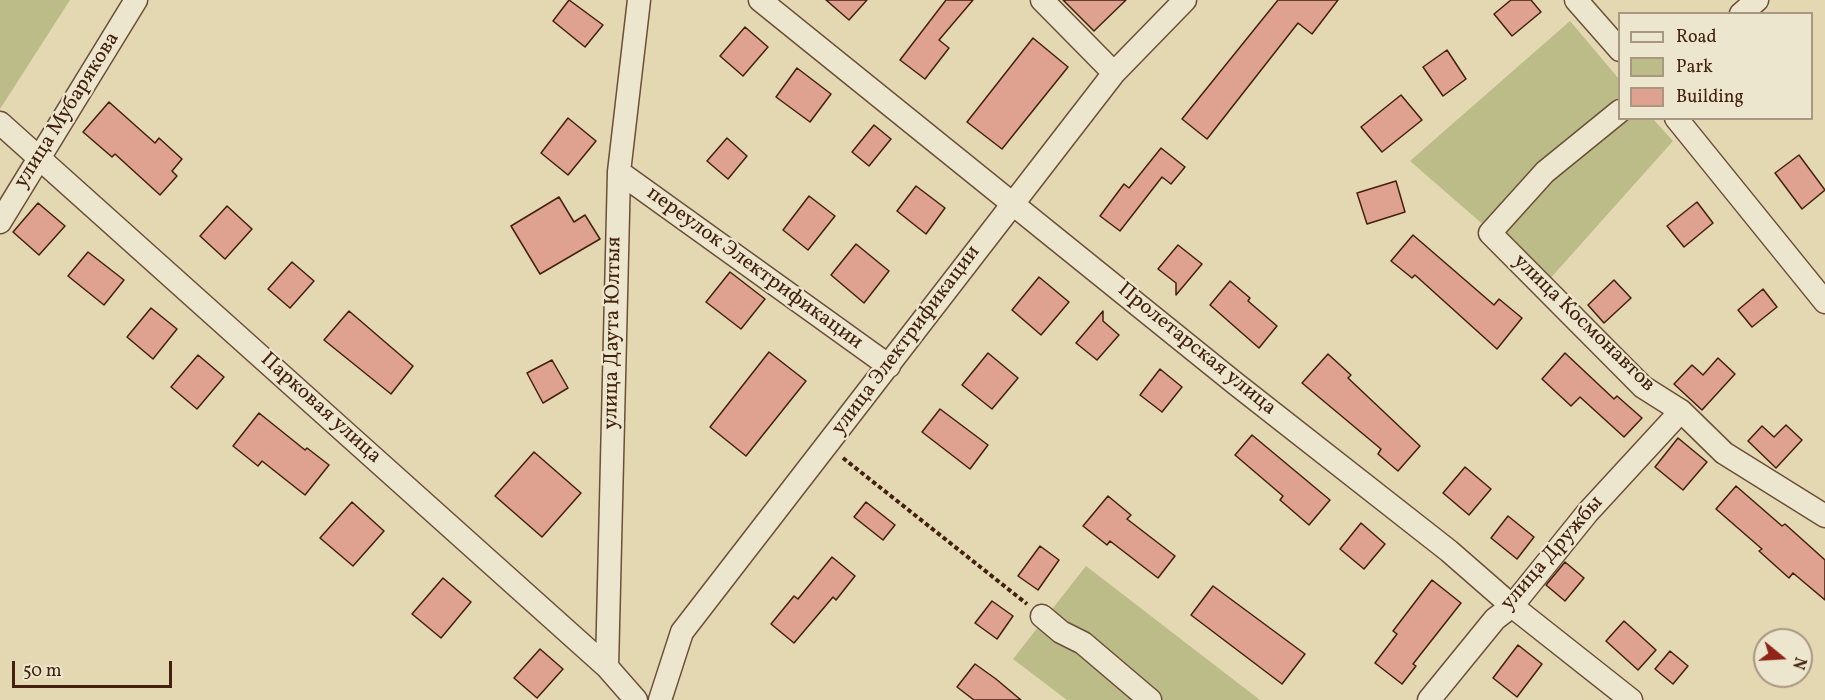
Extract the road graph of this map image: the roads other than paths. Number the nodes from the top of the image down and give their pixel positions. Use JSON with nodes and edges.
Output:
{"nodes":[{"id":1,"x":136,"y":0,"type":"edge"},
{"id":2,"x":639,"y":0,"type":"edge"},
{"id":3,"x":760,"y":0,"type":"edge"},
{"id":4,"x":1042,"y":0,"type":"edge"},
{"id":5,"x":1185,"y":0,"type":"edge"},
{"id":6,"x":1576,"y":0,"type":"edge"},
{"id":7,"x":1757,"y":0,"type":"edge"},
{"id":8,"x":1743,"y":12,"type":"edge"},
{"id":9,"x":1618,"y":49,"type":"edge"},
{"id":10,"x":1114,"y":73,"type":"junction"},
{"id":11,"x":1618,"y":113,"type":"edge"},
{"id":12,"x":1678,"y":120,"type":"edge"},
{"id":13,"x":0,"y":123,"type":"edge"},
{"id":14,"x":40,"y":157,"type":"junction"},
{"id":15,"x":619,"y":172,"type":"junction"},
{"id":16,"x":1012,"y":201,"type":"junction"},
{"id":17,"x":0,"y":222,"type":"edge"},
{"id":18,"x":1825,"y":302,"type":"edge"},
{"id":19,"x":889,"y":366,"type":"junction"},
{"id":20,"x":1681,"y":411,"type":"junction"},
{"id":21,"x":1825,"y":516,"type":"edge"},
{"id":22,"x":1512,"y":606,"type":"junction"},
{"id":23,"x":1042,"y":616,"type":"road end"},
{"id":24,"x":607,"y":667,"type":"junction"},
{"id":25,"x":636,"y":700,"type":"edge"},
{"id":26,"x":660,"y":700,"type":"edge"},
{"id":27,"x":1150,"y":700,"type":"edge"},
{"id":28,"x":1429,"y":700,"type":"edge"},
{"id":29,"x":1630,"y":700,"type":"edge"}],
"edges":[{"from":1,"to":14,"type":"street","name":"улица Мубарякова"},
{"from":2,"to":15,"type":"street","name":"улица Даута Юлтыя"},
{"from":3,"to":16,"type":"street","name":"Пролетарская улица"},
{"from":4,"to":10,"type":"street"},
{"from":5,"to":10,"type":"street","name":"улица Электрификации"},
{"from":6,"to":9,"type":"street"},
{"from":7,"to":8,"type":"street"},
{"from":10,"to":16,"type":"street","name":"улица Электрификации"},
{"from":11,"to":20,"type":"street","name":"улица Космонавтов"},
{"from":12,"to":18,"type":"street"},
{"from":13,"to":14,"type":"street","name":"Парковая улица"},
{"from":14,"to":17,"type":"street","name":"улица Мубарякова"},
{"from":14,"to":24,"type":"street","name":"Парковая улица"},
{"from":15,"to":19,"type":"street","name":"переулок Электрификации"},
{"from":15,"to":24,"type":"street","name":"улица Даута Юлтыя"},
{"from":16,"to":19,"type":"street","name":"улица Электрификации"},
{"from":16,"to":22,"type":"street","name":"Пролетарская улица"},
{"from":19,"to":26,"type":"street","name":"улица Электрификации"},
{"from":20,"to":21,"type":"street","name":"улица Космонавтов"},
{"from":20,"to":22,"type":"street","name":"улица Дружбы"},
{"from":22,"to":28,"type":"street","name":"улица Дружбы"},
{"from":22,"to":29,"type":"street","name":"Пролетарская улица"},
{"from":23,"to":27,"type":"street"},
{"from":24,"to":25,"type":"street","name":"Парковая улица"}]}
